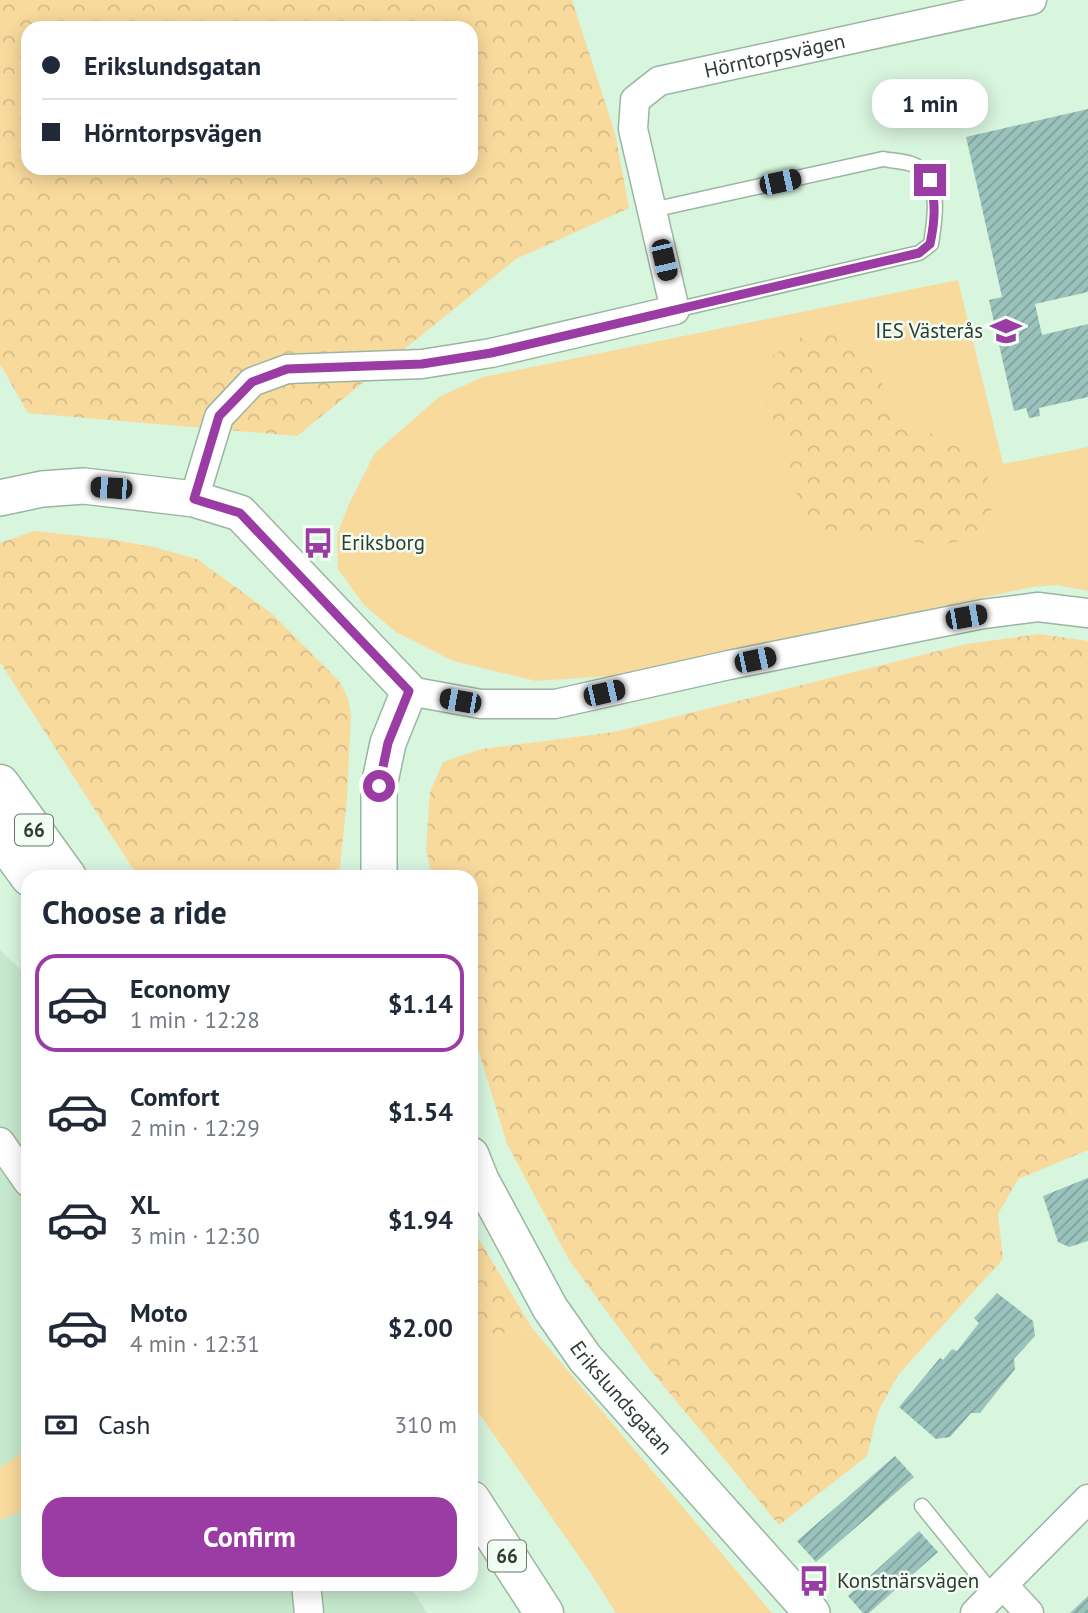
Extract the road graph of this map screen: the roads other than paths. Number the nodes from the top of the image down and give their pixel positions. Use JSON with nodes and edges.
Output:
{"nodes":[{"id":1,"x":1032,"y":0,"type":"edge"},
{"id":2,"x":652,"y":210,"type":"junction"},
{"id":3,"x":675,"y":310,"type":"junction"},
{"id":4,"x":0,"y":487,"type":"edge"},
{"id":5,"x":42,"y":489,"type":"junction"},
{"id":6,"x":0,"y":498,"type":"edge"},
{"id":7,"x":194,"y":499,"type":"junction"},
{"id":8,"x":1088,"y":613,"type":"edge"},
{"id":9,"x":409,"y":691,"type":"junction"},
{"id":10,"x":0,"y":784,"type":"edge"},
{"id":11,"x":0,"y":836,"type":"edge"},
{"id":12,"x":0,"y":858,"type":"edge"},
{"id":13,"x":25,"y":870,"type":"edge"},
{"id":14,"x":62,"y":870,"type":"edge"},
{"id":15,"x":379,"y":870,"type":"edge"},
{"id":16,"x":21,"y":884,"type":"edge"},
{"id":17,"x":0,"y":1142,"type":"edge"},
{"id":18,"x":21,"y":1172,"type":"edge"},
{"id":19,"x":478,"y":1172,"type":"edge"},
{"id":20,"x":1088,"y":1499,"type":"edge"},
{"id":21,"x":922,"y":1506,"type":"dead end"},
{"id":22,"x":478,"y":1511,"type":"edge"},
{"id":23,"x":307,"y":1591,"type":"edge"},
{"id":24,"x":991,"y":1598,"type":"edge"},
{"id":25,"x":309,"y":1613,"type":"edge"},
{"id":26,"x":544,"y":1613,"type":"edge"},
{"id":27,"x":812,"y":1613,"type":"edge"},
{"id":28,"x":1029,"y":1613,"type":"edge"}],
"edges":[{"from":1,"to":2,"type":"street","name":"Hörntorpsvägen"},
{"from":2,"to":3,"type":"street","name":"Hörntorpsvägen"},
{"from":2,"to":3,"type":"lane"},
{"from":3,"to":7,"type":"street"},
{"from":4,"to":5,"type":"street"},
{"from":5,"to":6,"type":"street"},
{"from":5,"to":7,"type":"street"},
{"from":7,"to":9,"type":"street"},
{"from":8,"to":9,"type":"street"},
{"from":9,"to":15,"type":"street"},
{"from":10,"to":14,"type":"main road","number":"66"},
{"from":11,"to":13,"type":"main road","number":"66"},
{"from":12,"to":16,"type":"main road"},
{"from":17,"to":18,"type":"street"},
{"from":19,"to":27,"type":"street","name":"Erikslundsgatan"},
{"from":20,"to":24,"type":"street"},
{"from":21,"to":24,"type":"lane"},
{"from":22,"to":26,"type":"main road","number":"66"},
{"from":23,"to":25,"type":"street"},
{"from":24,"to":28,"type":"street"}]}
